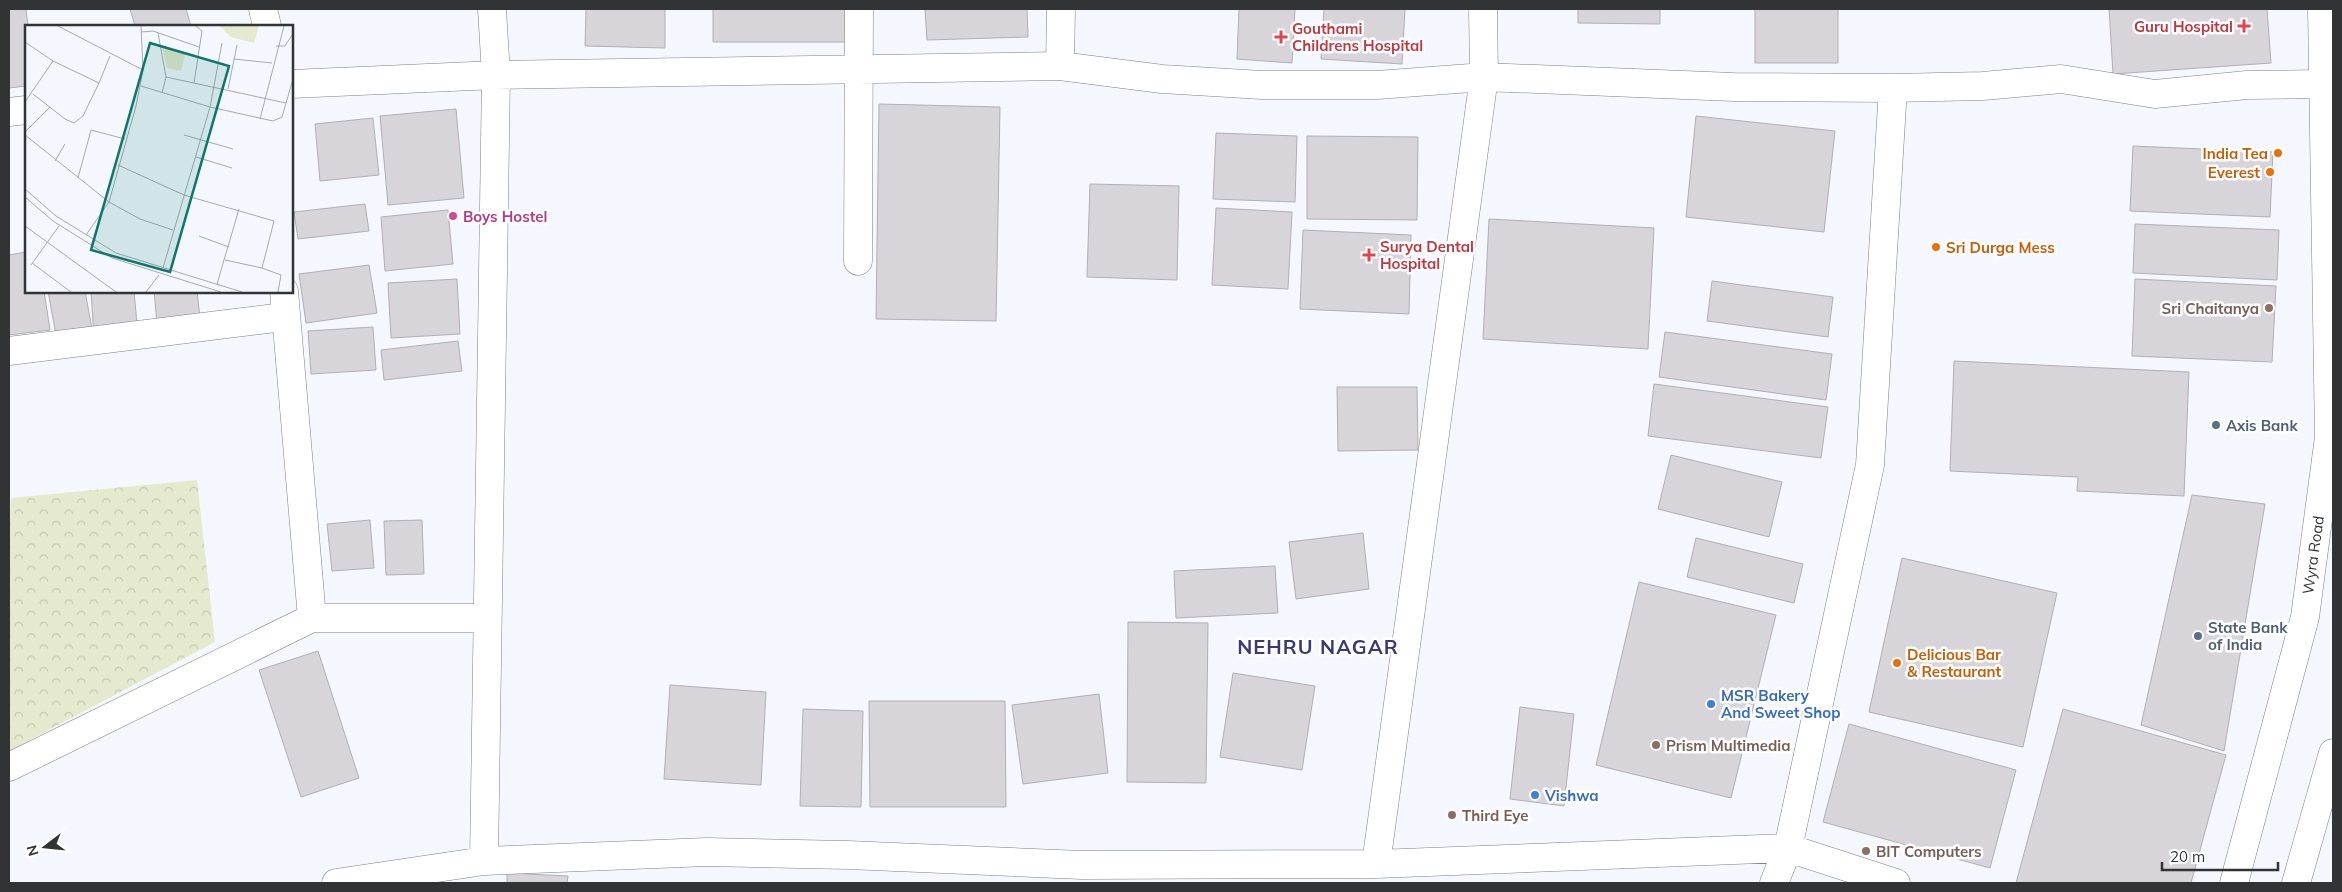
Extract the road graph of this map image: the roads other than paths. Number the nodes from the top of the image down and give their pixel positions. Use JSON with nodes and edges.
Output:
{"nodes":[{"id":1,"x":264,"y":9,"type":"edge"},
{"id":2,"x":492,"y":9,"type":"edge"},
{"id":3,"x":859,"y":9,"type":"edge"},
{"id":4,"x":1061,"y":9,"type":"edge"},
{"id":5,"x":1483,"y":9,"type":"edge"},
{"id":6,"x":2322,"y":9,"type":"edge"},
{"id":7,"x":267,"y":25,"type":"edge"},
{"id":8,"x":1060,"y":66,"type":"junction"},
{"id":9,"x":858,"y":69,"type":"junction"},
{"id":10,"x":496,"y":76,"type":"junction"},
{"id":11,"x":1484,"y":77,"type":"junction"},
{"id":12,"x":292,"y":84,"type":"edge"},
{"id":13,"x":2323,"y":84,"type":"junction"},
{"id":14,"x":1893,"y":88,"type":"junction"},
{"id":15,"x":25,"y":110,"type":"edge"},
{"id":16,"x":9,"y":112,"type":"edge"},
{"id":17,"x":858,"y":260,"type":"dead end"},
{"id":18,"x":284,"y":304,"type":"edge"},
{"id":19,"x":9,"y":351,"type":"edge"},
{"id":20,"x":312,"y":618,"type":"junction"},
{"id":21,"x":487,"y":618,"type":"junction"},
{"id":22,"x":2333,"y":753,"type":"edge"},
{"id":23,"x":9,"y":767,"type":"edge"},
{"id":24,"x":1788,"y":848,"type":"junction"},
{"id":25,"x":484,"y":861,"type":"junction"},
{"id":26,"x":1376,"y":864,"type":"junction"},
{"id":27,"x":1082,"y":874,"type":"edge"},
{"id":28,"x":336,"y":883,"type":"edge"},
{"id":29,"x":1774,"y":883,"type":"edge"},
{"id":30,"x":1896,"y":883,"type":"edge"},
{"id":31,"x":2234,"y":883,"type":"edge"},
{"id":32,"x":2296,"y":883,"type":"edge"}],
"edges":[{"from":1,"to":7,"type":"street"},
{"from":2,"to":10,"type":"street"},
{"from":3,"to":9,"type":"street"},
{"from":4,"to":8,"type":"street"},
{"from":5,"to":11,"type":"street"},
{"from":6,"to":13,"type":"street","name":"Wyra Road"},
{"from":8,"to":9,"type":"street"},
{"from":8,"to":11,"type":"street"},
{"from":9,"to":10,"type":"street"},
{"from":9,"to":17,"type":"street"},
{"from":10,"to":12,"type":"street"},
{"from":10,"to":21,"type":"street"},
{"from":11,"to":14,"type":"street"},
{"from":11,"to":26,"type":"street"},
{"from":13,"to":14,"type":"street"},
{"from":13,"to":31,"type":"street","name":"Wyra Road"},
{"from":14,"to":24,"type":"street"},
{"from":15,"to":16,"type":"street"},
{"from":18,"to":19,"type":"street"},
{"from":18,"to":20,"type":"street"},
{"from":20,"to":21,"type":"street"},
{"from":20,"to":23,"type":"street"},
{"from":21,"to":25,"type":"street"},
{"from":22,"to":32,"type":"street"},
{"from":24,"to":26,"type":"street"},
{"from":24,"to":29,"type":"street"},
{"from":24,"to":30,"type":"street"},
{"from":25,"to":27,"type":"street"},
{"from":25,"to":28,"type":"street"},
{"from":26,"to":27,"type":"street"}]}
